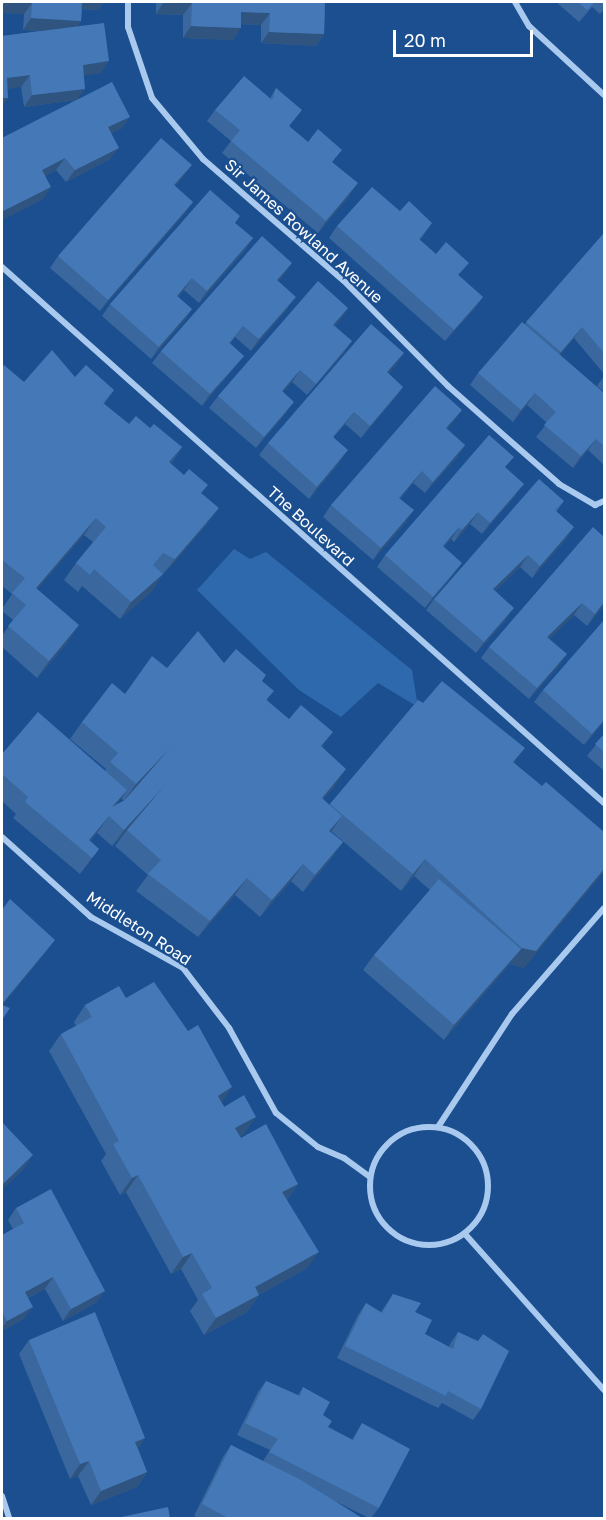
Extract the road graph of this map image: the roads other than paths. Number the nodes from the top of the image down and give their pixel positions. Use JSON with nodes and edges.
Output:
{"nodes":[{"id":1,"x":129,"y":2,"type":"edge"},
{"id":2,"x":515,"y":2,"type":"edge"},
{"id":3,"x":604,"y":95,"type":"edge"},
{"id":4,"x":2,"y":267,"type":"edge"},
{"id":5,"x":604,"y":501,"type":"edge"},
{"id":6,"x":604,"y":803,"type":"edge"},
{"id":7,"x":2,"y":837,"type":"edge"},
{"id":8,"x":604,"y":908,"type":"edge"},
{"id":9,"x":438,"y":1127,"type":"junction"},
{"id":10,"x":370,"y":1177,"type":"junction"},
{"id":11,"x":465,"y":1234,"type":"junction"},
{"id":12,"x":604,"y":1390,"type":"edge"},
{"id":13,"x":2,"y":1496,"type":"edge"},
{"id":14,"x":9,"y":1518,"type":"edge"}],
"edges":[{"from":1,"to":5,"type":"street","name":"Sir James Rowland Avenue"},
{"from":2,"to":3,"type":"street"},
{"from":4,"to":6,"type":"street","name":"The Boulevard"},
{"from":7,"to":10,"type":"street","name":"Middleton Road"},
{"from":8,"to":9,"type":"street"},
{"from":9,"to":10,"type":"street"},
{"from":9,"to":11,"type":"street"},
{"from":10,"to":11,"type":"street"},
{"from":11,"to":12,"type":"street"},
{"from":13,"to":14,"type":"street"}]}
